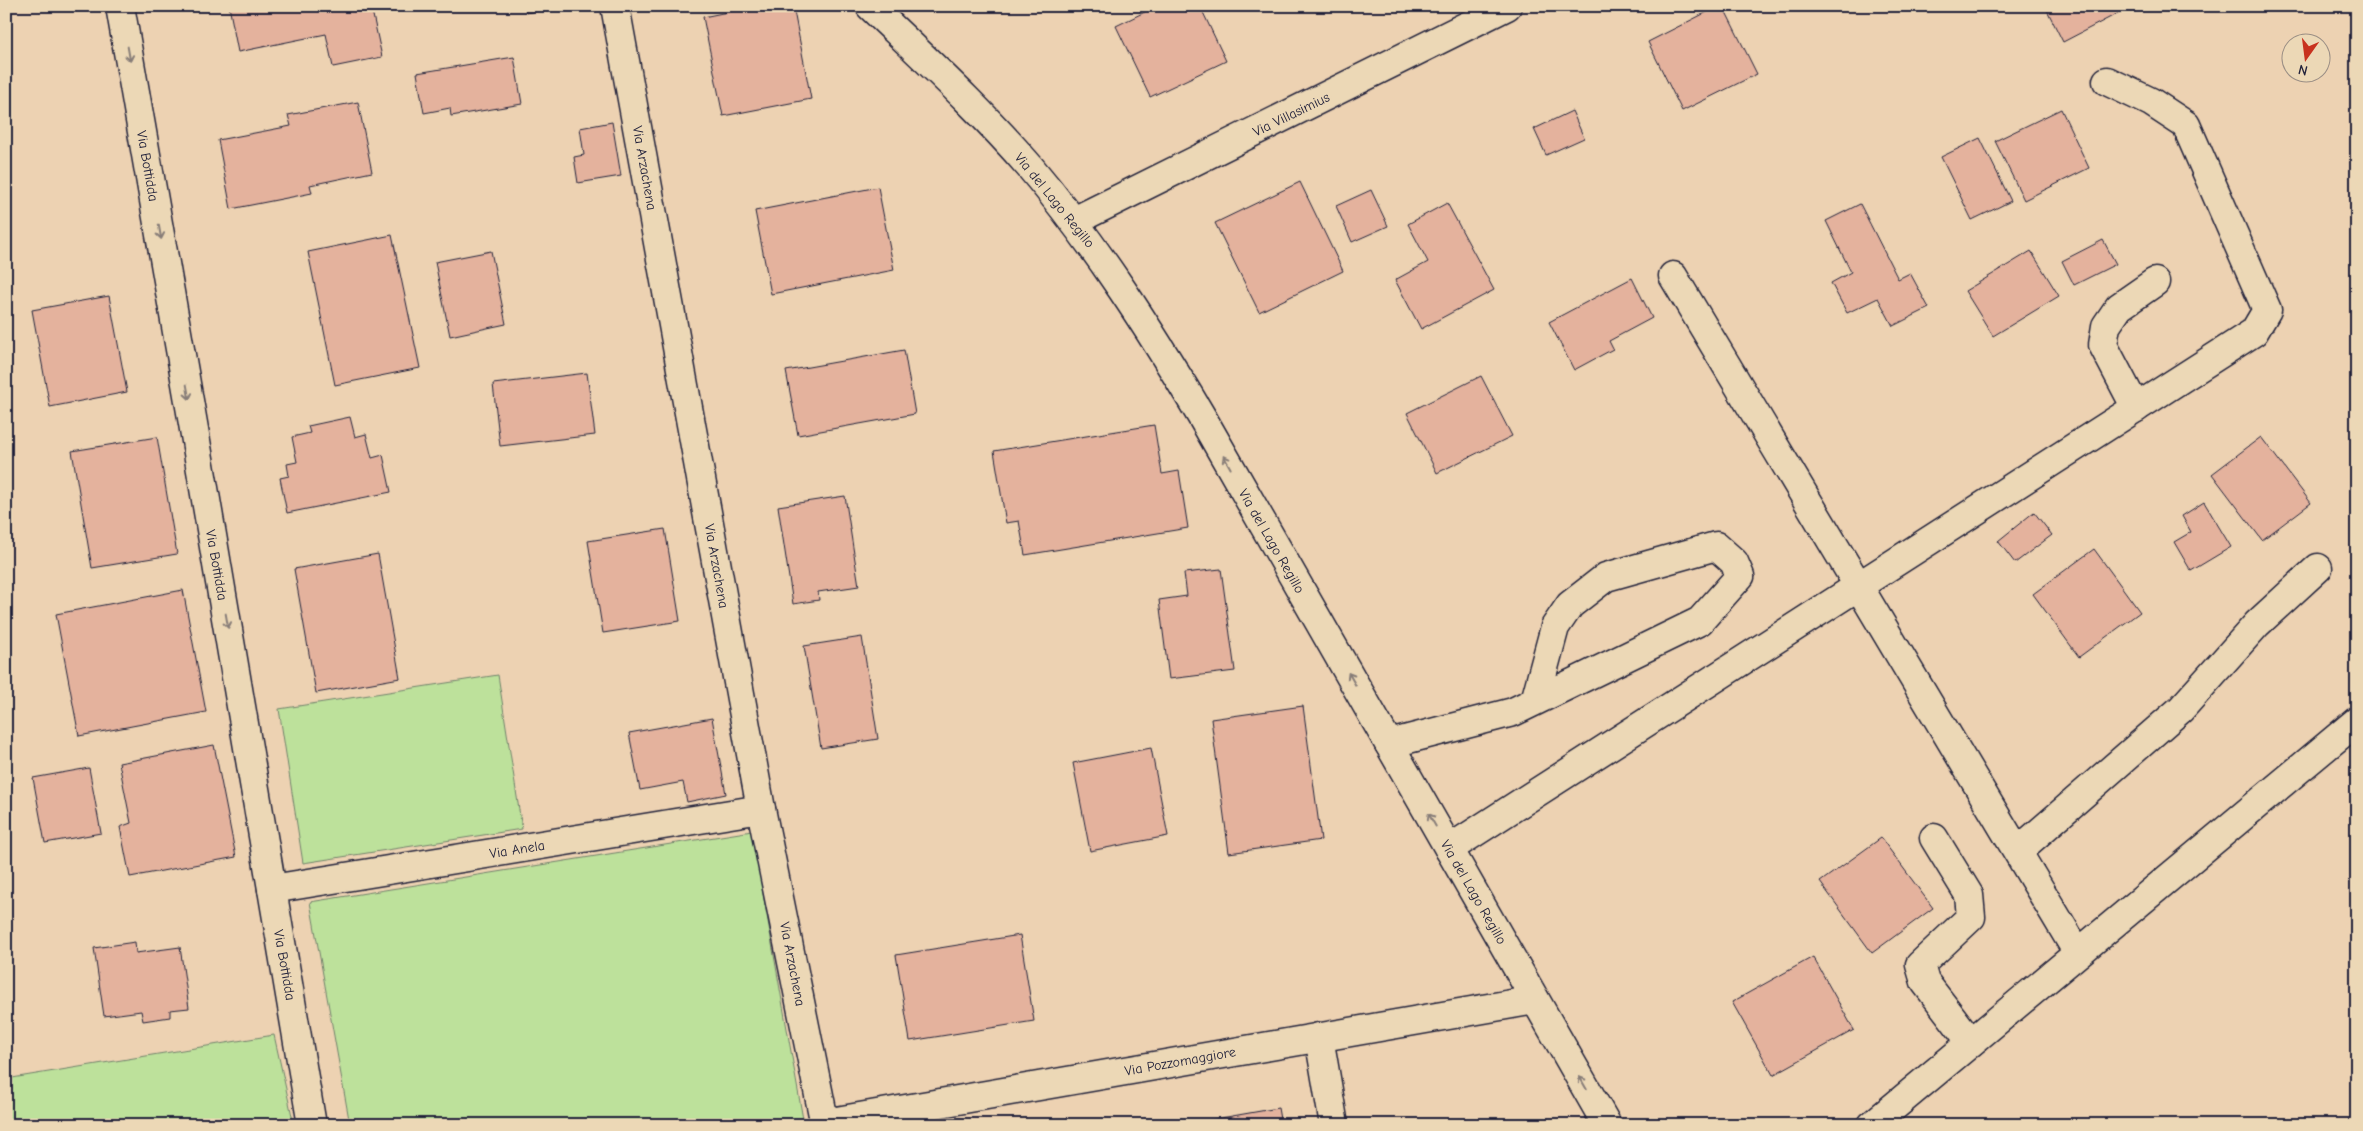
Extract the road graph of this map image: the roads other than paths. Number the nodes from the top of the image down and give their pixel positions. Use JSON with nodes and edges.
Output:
{"nodes":[{"id":1,"x":120,"y":6,"type":"edge"},
{"id":2,"x":615,"y":6,"type":"edge"},
{"id":3,"x":870,"y":6,"type":"edge"},
{"id":4,"x":1507,"y":6,"type":"edge"},
{"id":5,"x":2107,"y":81,"type":"dead end"},
{"id":6,"x":1074,"y":222,"type":"junction"},
{"id":7,"x":1673,"y":276,"type":"dead end"},
{"id":8,"x":2155,"y":282,"type":"dead end"},
{"id":9,"x":2136,"y":408,"type":"junction"},
{"id":10,"x":2318,"y":568,"type":"dead end"},
{"id":11,"x":1859,"y":586,"type":"junction"},
{"id":12,"x":1535,"y":701,"type":"junction"},
{"id":13,"x":2357,"y":721,"type":"edge"},
{"id":14,"x":1389,"y":744,"type":"junction"},
{"id":15,"x":761,"y":809,"type":"junction"},
{"id":16,"x":1934,"y":838,"type":"dead end"},
{"id":17,"x":1449,"y":850,"type":"junction"},
{"id":18,"x":2018,"y":851,"type":"junction"},
{"id":19,"x":272,"y":889,"type":"junction"},
{"id":20,"x":2078,"y":953,"type":"junction"},
{"id":21,"x":1535,"y":1000,"type":"junction"},
{"id":22,"x":1319,"y":1037,"type":"junction"},
{"id":23,"x":1971,"y":1042,"type":"junction"},
{"id":24,"x":825,"y":1124,"type":"edge"},
{"id":25,"x":312,"y":1125,"type":"edge"},
{"id":26,"x":1334,"y":1125,"type":"edge"},
{"id":27,"x":1607,"y":1125,"type":"edge"},
{"id":28,"x":1872,"y":1125,"type":"edge"}],
"edges":[{"from":1,"to":19,"type":"street","name":"Via Bottidda","one_way":true},
{"from":2,"to":15,"type":"street","name":"Via Arzachena"},
{"from":3,"to":6,"type":"street","name":"Via del Lago Regillo"},
{"from":4,"to":6,"type":"street","name":"Via Villasimius"},
{"from":5,"to":9,"type":"street"},
{"from":14,"to":6,"type":"street","name":"Via del Lago Regillo","one_way":true},
{"from":7,"to":11,"type":"street"},
{"from":8,"to":9,"type":"street"},
{"from":9,"to":11,"type":"street"},
{"from":10,"to":18,"type":"street"},
{"from":11,"to":17,"type":"street"},
{"from":11,"to":18,"type":"street"},
{"from":12,"to":12,"type":"street"},
{"from":12,"to":14,"type":"street"},
{"from":13,"to":20,"type":"street"},
{"from":17,"to":14,"type":"street","name":"Via del Lago Regillo","one_way":true},
{"from":15,"to":19,"type":"street","name":"Via Anela"},
{"from":15,"to":24,"type":"street","name":"Via Arzachena"},
{"from":16,"to":23,"type":"street"},
{"from":17,"to":21,"type":"street","name":"Via del Lago Regillo"},
{"from":18,"to":20,"type":"street"},
{"from":19,"to":25,"type":"street","name":"Via Bottidda"},
{"from":20,"to":23,"type":"street"},
{"from":21,"to":22,"type":"street","name":"Via Pozzomaggiore"},
{"from":27,"to":21,"type":"street","name":"Via del Lago Regillo","one_way":true},
{"from":22,"to":24,"type":"street","name":"Via Pozzomaggiore"},
{"from":22,"to":26,"type":"street"},
{"from":23,"to":28,"type":"street"}]}
